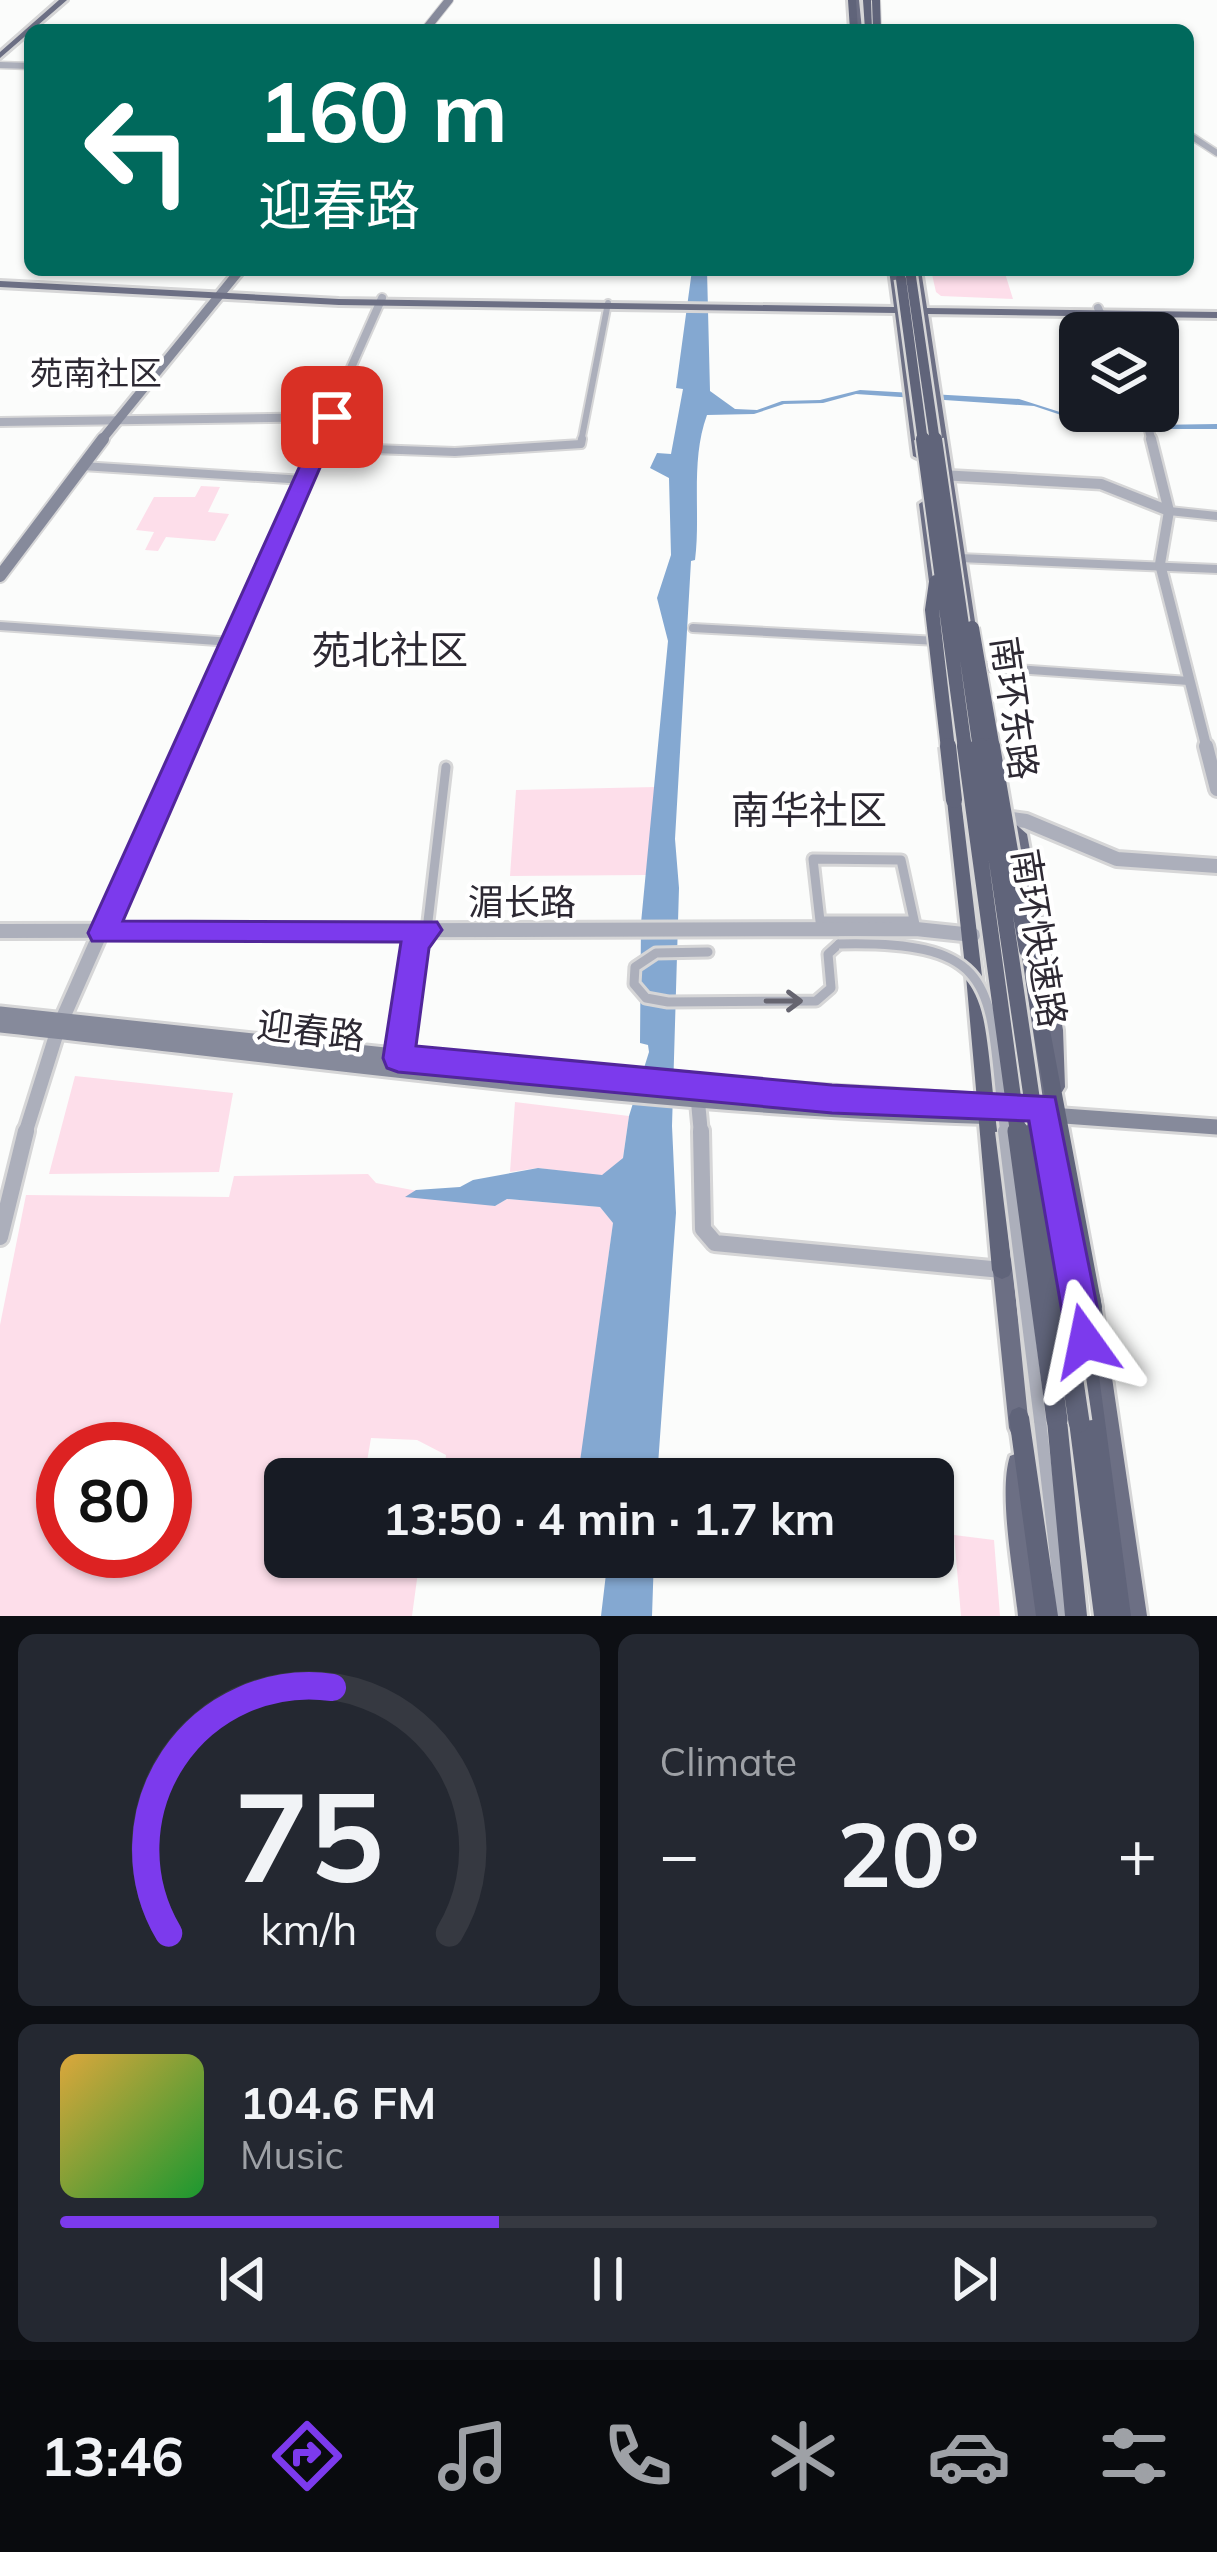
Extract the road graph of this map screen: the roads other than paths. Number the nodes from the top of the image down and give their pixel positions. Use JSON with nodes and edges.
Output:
{"nodes":[{"id":1,"x":66,"y":0,"type":"edge"},
{"id":2,"x":451,"y":0,"type":"edge"},
{"id":3,"x":40,"y":24,"type":"edge"},
{"id":4,"x":40,"y":24,"type":"edge"},
{"id":5,"x":432,"y":24,"type":"edge"},
{"id":6,"x":24,"y":38,"type":"edge"},
{"id":7,"x":24,"y":39,"type":"edge"},
{"id":8,"x":0,"y":60,"type":"edge"},
{"id":9,"x":232,"y":276,"type":"edge"},
{"id":10,"x":898,"y":276,"type":"edge"},
{"id":11,"x":898,"y":276,"type":"edge"},
{"id":12,"x":914,"y":276,"type":"edge"},
{"id":13,"x":914,"y":276,"type":"edge"},
{"id":14,"x":0,"y":283,"type":"edge"},
{"id":15,"x":218,"y":292,"type":"junction"},
{"id":16,"x":382,"y":300,"type":"junction"},
{"id":17,"x":607,"y":305,"type":"junction"},
{"id":18,"x":900,"y":305,"type":"junction"},
{"id":19,"x":922,"y":306,"type":"junction"},
{"id":20,"x":1099,"y":310,"type":"joint"},
{"id":21,"x":1217,"y":313,"type":"edge"},
{"id":22,"x":332,"y":417,"type":"junction"},
{"id":23,"x":112,"y":421,"type":"junction"},
{"id":24,"x":0,"y":422,"type":"edge"},
{"id":25,"x":1152,"y":432,"type":"edge"},
{"id":26,"x":319,"y":447,"type":"junction"},
{"id":27,"x":80,"y":466,"type":"junction"},
{"id":28,"x":921,"y":474,"type":"junction"},
{"id":29,"x":947,"y":476,"type":"junction"},
{"id":30,"x":304,"y":480,"type":"junction"},
{"id":31,"x":1169,"y":511,"type":"junction"},
{"id":32,"x":1217,"y":516,"type":"edge"},
{"id":33,"x":0,"y":560,"type":"edge"},
{"id":34,"x":946,"y":560,"type":"junction"},
{"id":35,"x":1160,"y":564,"type":"junction"},
{"id":36,"x":1217,"y":569,"type":"edge"},
{"id":37,"x":0,"y":576,"type":"edge"},
{"id":38,"x":0,"y":626,"type":"edge"},
{"id":39,"x":693,"y":628,"type":"dead end"},
{"id":40,"x":232,"y":642,"type":"junction"},
{"id":41,"x":943,"y":642,"type":"junction"},
{"id":42,"x":946,"y":665,"type":"junction"},
{"id":43,"x":975,"y":666,"type":"junction"},
{"id":44,"x":1189,"y":681,"type":"junction"},
{"id":45,"x":952,"y":708,"type":"junction"},
{"id":46,"x":446,"y":767,"type":"dead end"},
{"id":47,"x":1217,"y":789,"type":"edge"},
{"id":48,"x":967,"y":815,"type":"junction"},
{"id":49,"x":997,"y":817,"type":"junction"},
{"id":50,"x":1217,"y":866,"type":"edge"},
{"id":51,"x":914,"y":925,"type":"junction"},
{"id":52,"x":427,"y":930,"type":"junction"},
{"id":53,"x":0,"y":932,"type":"edge"},
{"id":54,"x":103,"y":933,"type":"junction"},
{"id":55,"x":973,"y":935,"type":"junction"},
{"id":56,"x":708,"y":952,"type":"dead end"},
{"id":57,"x":0,"y":1014,"type":"edge"},
{"id":58,"x":0,"y":1024,"type":"edge"},
{"id":59,"x":60,"y":1025,"type":"junction"},
{"id":60,"x":397,"y":1065,"type":"junction"},
{"id":61,"x":678,"y":1093,"type":"junction"},
{"id":62,"x":698,"y":1102,"type":"junction"},
{"id":63,"x":1002,"y":1110,"type":"junction"},
{"id":64,"x":1050,"y":1111,"type":"junction"},
{"id":65,"x":1217,"y":1123,"type":"edge"},
{"id":66,"x":1003,"y":1234,"type":"junction"},
{"id":67,"x":0,"y":1237,"type":"edge"},
{"id":68,"x":1034,"y":1238,"type":"junction"},
{"id":69,"x":1065,"y":1240,"type":"junction"},
{"id":70,"x":1002,"y":1270,"type":"junction"},
{"id":71,"x":1049,"y":1420,"type":"junction"},
{"id":72,"x":1029,"y":1616,"type":"edge"},
{"id":73,"x":1047,"y":1616,"type":"edge"},
{"id":74,"x":1063,"y":1616,"type":"edge"},
{"id":75,"x":1076,"y":1616,"type":"edge"},
{"id":76,"x":1105,"y":1616,"type":"edge"},
{"id":77,"x":1120,"y":1616,"type":"edge"},
{"id":78,"x":1136,"y":1616,"type":"edge"}],
"edges":[{"from":1,"to":3,"type":"main road"},
{"from":1,"to":4,"type":"main road"},
{"from":2,"to":5,"type":"main road"},
{"from":6,"to":8,"type":"main road"},
{"from":7,"to":8,"type":"main road"},
{"from":9,"to":15,"type":"main road"},
{"from":10,"to":18,"type":"main road","name":"南环东路"},
{"from":11,"to":34,"type":"highway","name":"南环快速路","bridge":true},
{"from":12,"to":34,"type":"highway","name":"南环快速路","bridge":true},
{"from":13,"to":19,"type":"main road","name":"南环东路"},
{"from":14,"to":15,"type":"main road"},
{"from":15,"to":16,"type":"main road"},
{"from":15,"to":23,"type":"main road"},
{"from":16,"to":17,"type":"main road"},
{"from":16,"to":22,"type":"street"},
{"from":17,"to":18,"type":"main road"},
{"from":17,"to":26,"type":"street"},
{"from":18,"to":19,"type":"main road"},
{"from":18,"to":28,"type":"main road","name":"南环东路"},
{"from":19,"to":20,"type":"main road"},
{"from":19,"to":29,"type":"main road","name":"南环东路"},
{"from":20,"to":21,"type":"main road"},
{"from":22,"to":23,"type":"street"},
{"from":22,"to":26,"type":"street"},
{"from":23,"to":24,"type":"street"},
{"from":23,"to":27,"type":"main road"},
{"from":23,"to":33,"type":"main road"},
{"from":25,"to":31,"type":"street"},
{"from":26,"to":30,"type":"street"},
{"from":27,"to":30,"type":"street"},
{"from":27,"to":37,"type":"main road"},
{"from":28,"to":29,"type":"street"},
{"from":28,"to":34,"type":"main road","name":"南环东路"},
{"from":29,"to":31,"type":"street"},
{"from":29,"to":34,"type":"main road","name":"南环东路"},
{"from":30,"to":40,"type":"street"},
{"from":31,"to":32,"type":"street"},
{"from":31,"to":35,"type":"street"},
{"from":34,"to":35,"type":"street"},
{"from":34,"to":41,"type":"main road","name":"南环东路"},
{"from":34,"to":43,"type":"main road","name":"南环东路"},
{"from":34,"to":55,"type":"highway","bridge":true},
{"from":34,"to":64,"type":"highway","bridge":true},
{"from":34,"to":71,"type":"highway","name":"南环快速路","bridge":true},
{"from":35,"to":36,"type":"street"},
{"from":35,"to":44,"type":"street"},
{"from":38,"to":40,"type":"street"},
{"from":39,"to":41,"type":"street"},
{"from":40,"to":54,"type":"street"},
{"from":41,"to":42,"type":"main road","name":"南环东路"},
{"from":42,"to":43,"type":"street"},
{"from":42,"to":45,"type":"main road","name":"南环东路"},
{"from":43,"to":44,"type":"street"},
{"from":43,"to":49,"type":"main road","name":"南环东路"},
{"from":44,"to":47,"type":"street"},
{"from":45,"to":48,"type":"main road","name":"南环东路"},
{"from":45,"to":55,"type":"main road"},
{"from":46,"to":52,"type":"street"},
{"from":48,"to":49,"type":"street"},
{"from":48,"to":63,"type":"main road","name":"南环东路"},
{"from":49,"to":50,"type":"street"},
{"from":49,"to":64,"type":"main road"},
{"from":51,"to":51,"type":"street"},
{"from":51,"to":52,"type":"street","name":"湄长路"},
{"from":51,"to":55,"type":"street","name":"湄长路"},
{"from":52,"to":54,"type":"street","name":"湄长路"},
{"from":52,"to":60,"type":"street"},
{"from":53,"to":54,"type":"street","name":"湄长路"},
{"from":54,"to":59,"type":"street"},
{"from":55,"to":63,"type":"highway"},
{"from":56,"to":71,"type":"street","one_way":true,"bridge":true},
{"from":57,"to":59,"type":"main road","name":"迎春路"},
{"from":58,"to":59,"type":"main road","name":"迎春路"},
{"from":59,"to":60,"type":"main road","name":"迎春路"},
{"from":59,"to":67,"type":"street"},
{"from":60,"to":61,"type":"main road","name":"迎春路"},
{"from":61,"to":62,"type":"main road","name":"迎春路"},
{"from":61,"to":63,"type":"main road","name":"迎春路"},
{"from":62,"to":63,"type":"main road","name":"迎春路"},
{"from":62,"to":70,"type":"street"},
{"from":63,"to":64,"type":"main road","name":"迎春路"},
{"from":63,"to":66,"type":"main road","name":"南环东路"},
{"from":63,"to":68,"type":"main road"},
{"from":63,"to":70,"type":"highway"},
{"from":64,"to":65,"type":"main road","name":"迎春路"},
{"from":64,"to":69,"type":"highway"},
{"from":64,"to":78,"type":"main road"},
{"from":66,"to":68,"type":"main road"},
{"from":66,"to":70,"type":"main road","name":"南环东路"},
{"from":68,"to":69,"type":"main road"},
{"from":69,"to":77,"type":"highway"},
{"from":70,"to":71,"type":"main road","name":"南环东路"},
{"from":71,"to":72,"type":"main road","name":"南环东路"},
{"from":71,"to":73,"type":"highway"},
{"from":71,"to":74,"type":"street"},
{"from":71,"to":75,"type":"highway","name":"南环快速路"},
{"from":71,"to":76,"type":"highway","name":"南环快速路"}]}
